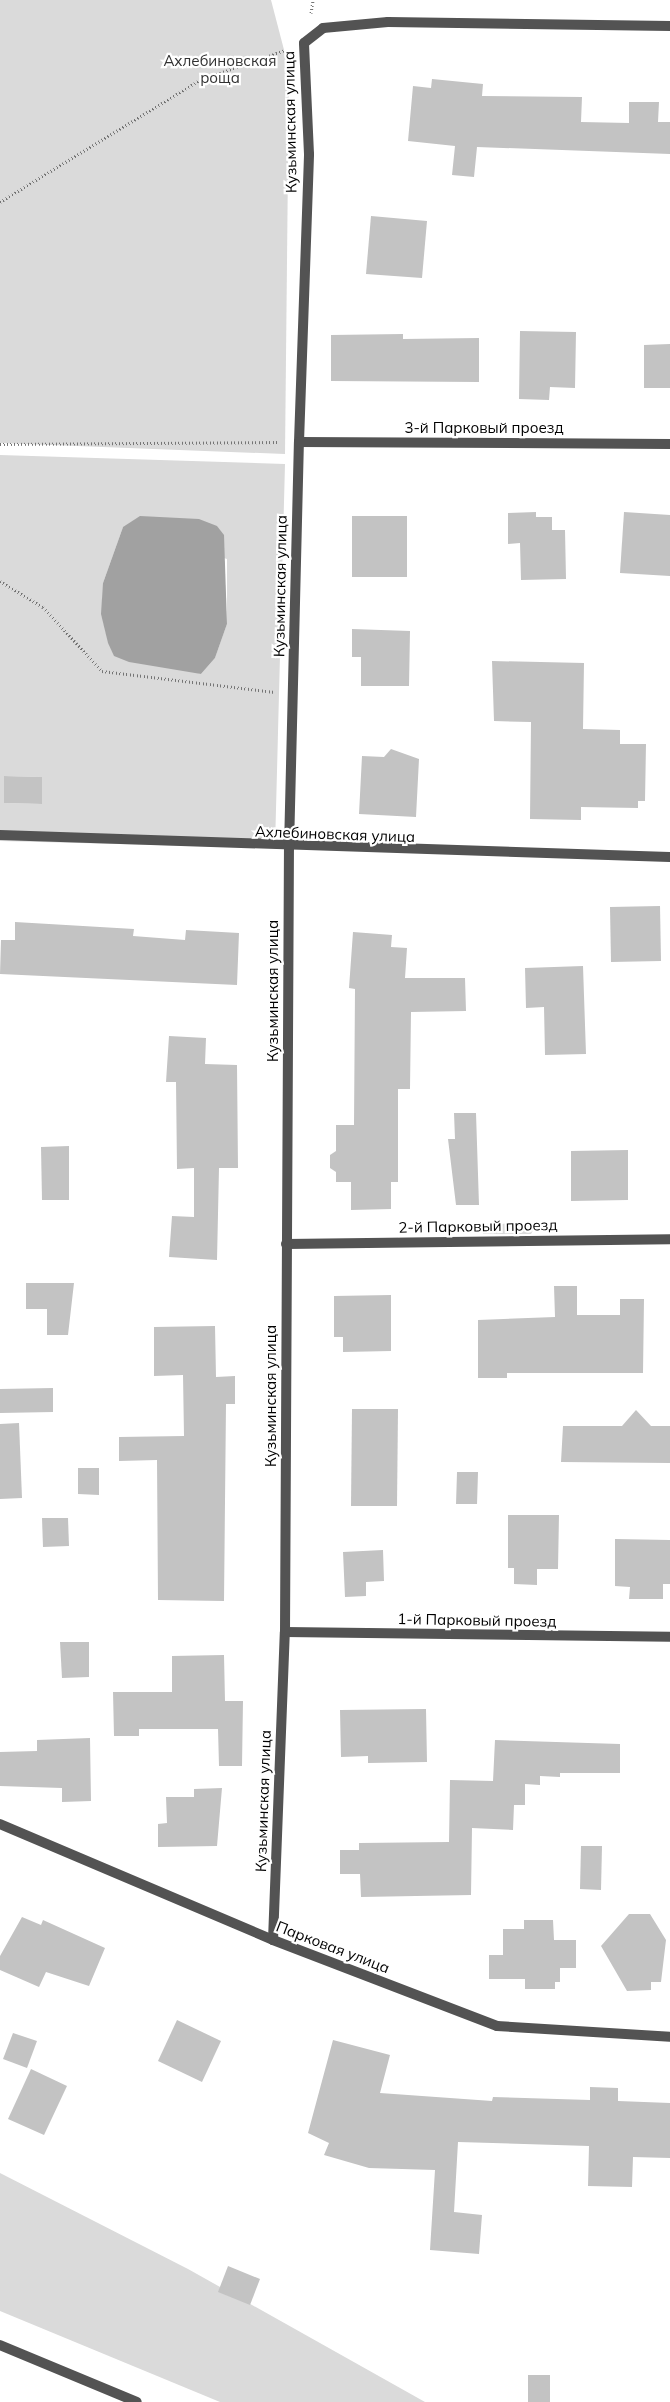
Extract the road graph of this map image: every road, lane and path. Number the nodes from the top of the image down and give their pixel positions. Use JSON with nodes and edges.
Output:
{"nodes":[{"id":1,"x":670,"y":26,"type":"edge"},
{"id":2,"x":304,"y":44,"type":"junction"},
{"id":3,"x":0,"y":202,"type":"edge"},
{"id":4,"x":299,"y":442,"type":"junction"},
{"id":5,"x":0,"y":444,"type":"edge"},
{"id":6,"x":670,"y":444,"type":"edge"},
{"id":7,"x":0,"y":581,"type":"edge"},
{"id":8,"x":292,"y":694,"type":"junction"},
{"id":9,"x":0,"y":836,"type":"edge"},
{"id":10,"x":289,"y":848,"type":"junction"},
{"id":11,"x":670,"y":857,"type":"edge"},
{"id":12,"x":670,"y":1239,"type":"edge"},
{"id":13,"x":286,"y":1244,"type":"junction"},
{"id":14,"x":284,"y":1632,"type":"junction"},
{"id":15,"x":670,"y":1637,"type":"edge"},
{"id":16,"x":0,"y":1824,"type":"edge"},
{"id":17,"x":273,"y":1940,"type":"junction"},
{"id":18,"x":670,"y":2037,"type":"edge"},
{"id":19,"x":0,"y":2345,"type":"edge"},
{"id":20,"x":137,"y":2402,"type":"edge"}],
"edges":[{"from":1,"to":2,"type":"street"},
{"from":2,"to":3,"type":"path"},
{"from":2,"to":4,"type":"street","name":"Кузьминская улица"},
{"from":4,"to":5,"type":"path"},
{"from":4,"to":6,"type":"street","name":"3-й Парковый проезд"},
{"from":4,"to":8,"type":"street","name":"Кузьминская улица"},
{"from":7,"to":8,"type":"path"},
{"from":8,"to":10,"type":"street","name":"Кузьминская улица"},
{"from":9,"to":10,"type":"street","name":"Ахлебиновская улица"},
{"from":10,"to":11,"type":"street","name":"Ахлебиновская улица"},
{"from":10,"to":13,"type":"street","name":"Кузьминская улица"},
{"from":12,"to":13,"type":"street","name":"2-й Парковый проезд"},
{"from":13,"to":14,"type":"street","name":"Кузьминская улица"},
{"from":14,"to":15,"type":"street","name":"1-й Парковый проезд"},
{"from":14,"to":17,"type":"street","name":"Кузьминская улица"},
{"from":16,"to":17,"type":"street","name":"Парковая улица"},
{"from":17,"to":18,"type":"street","name":"Парковая улица"},
{"from":19,"to":20,"type":"street"}]}
